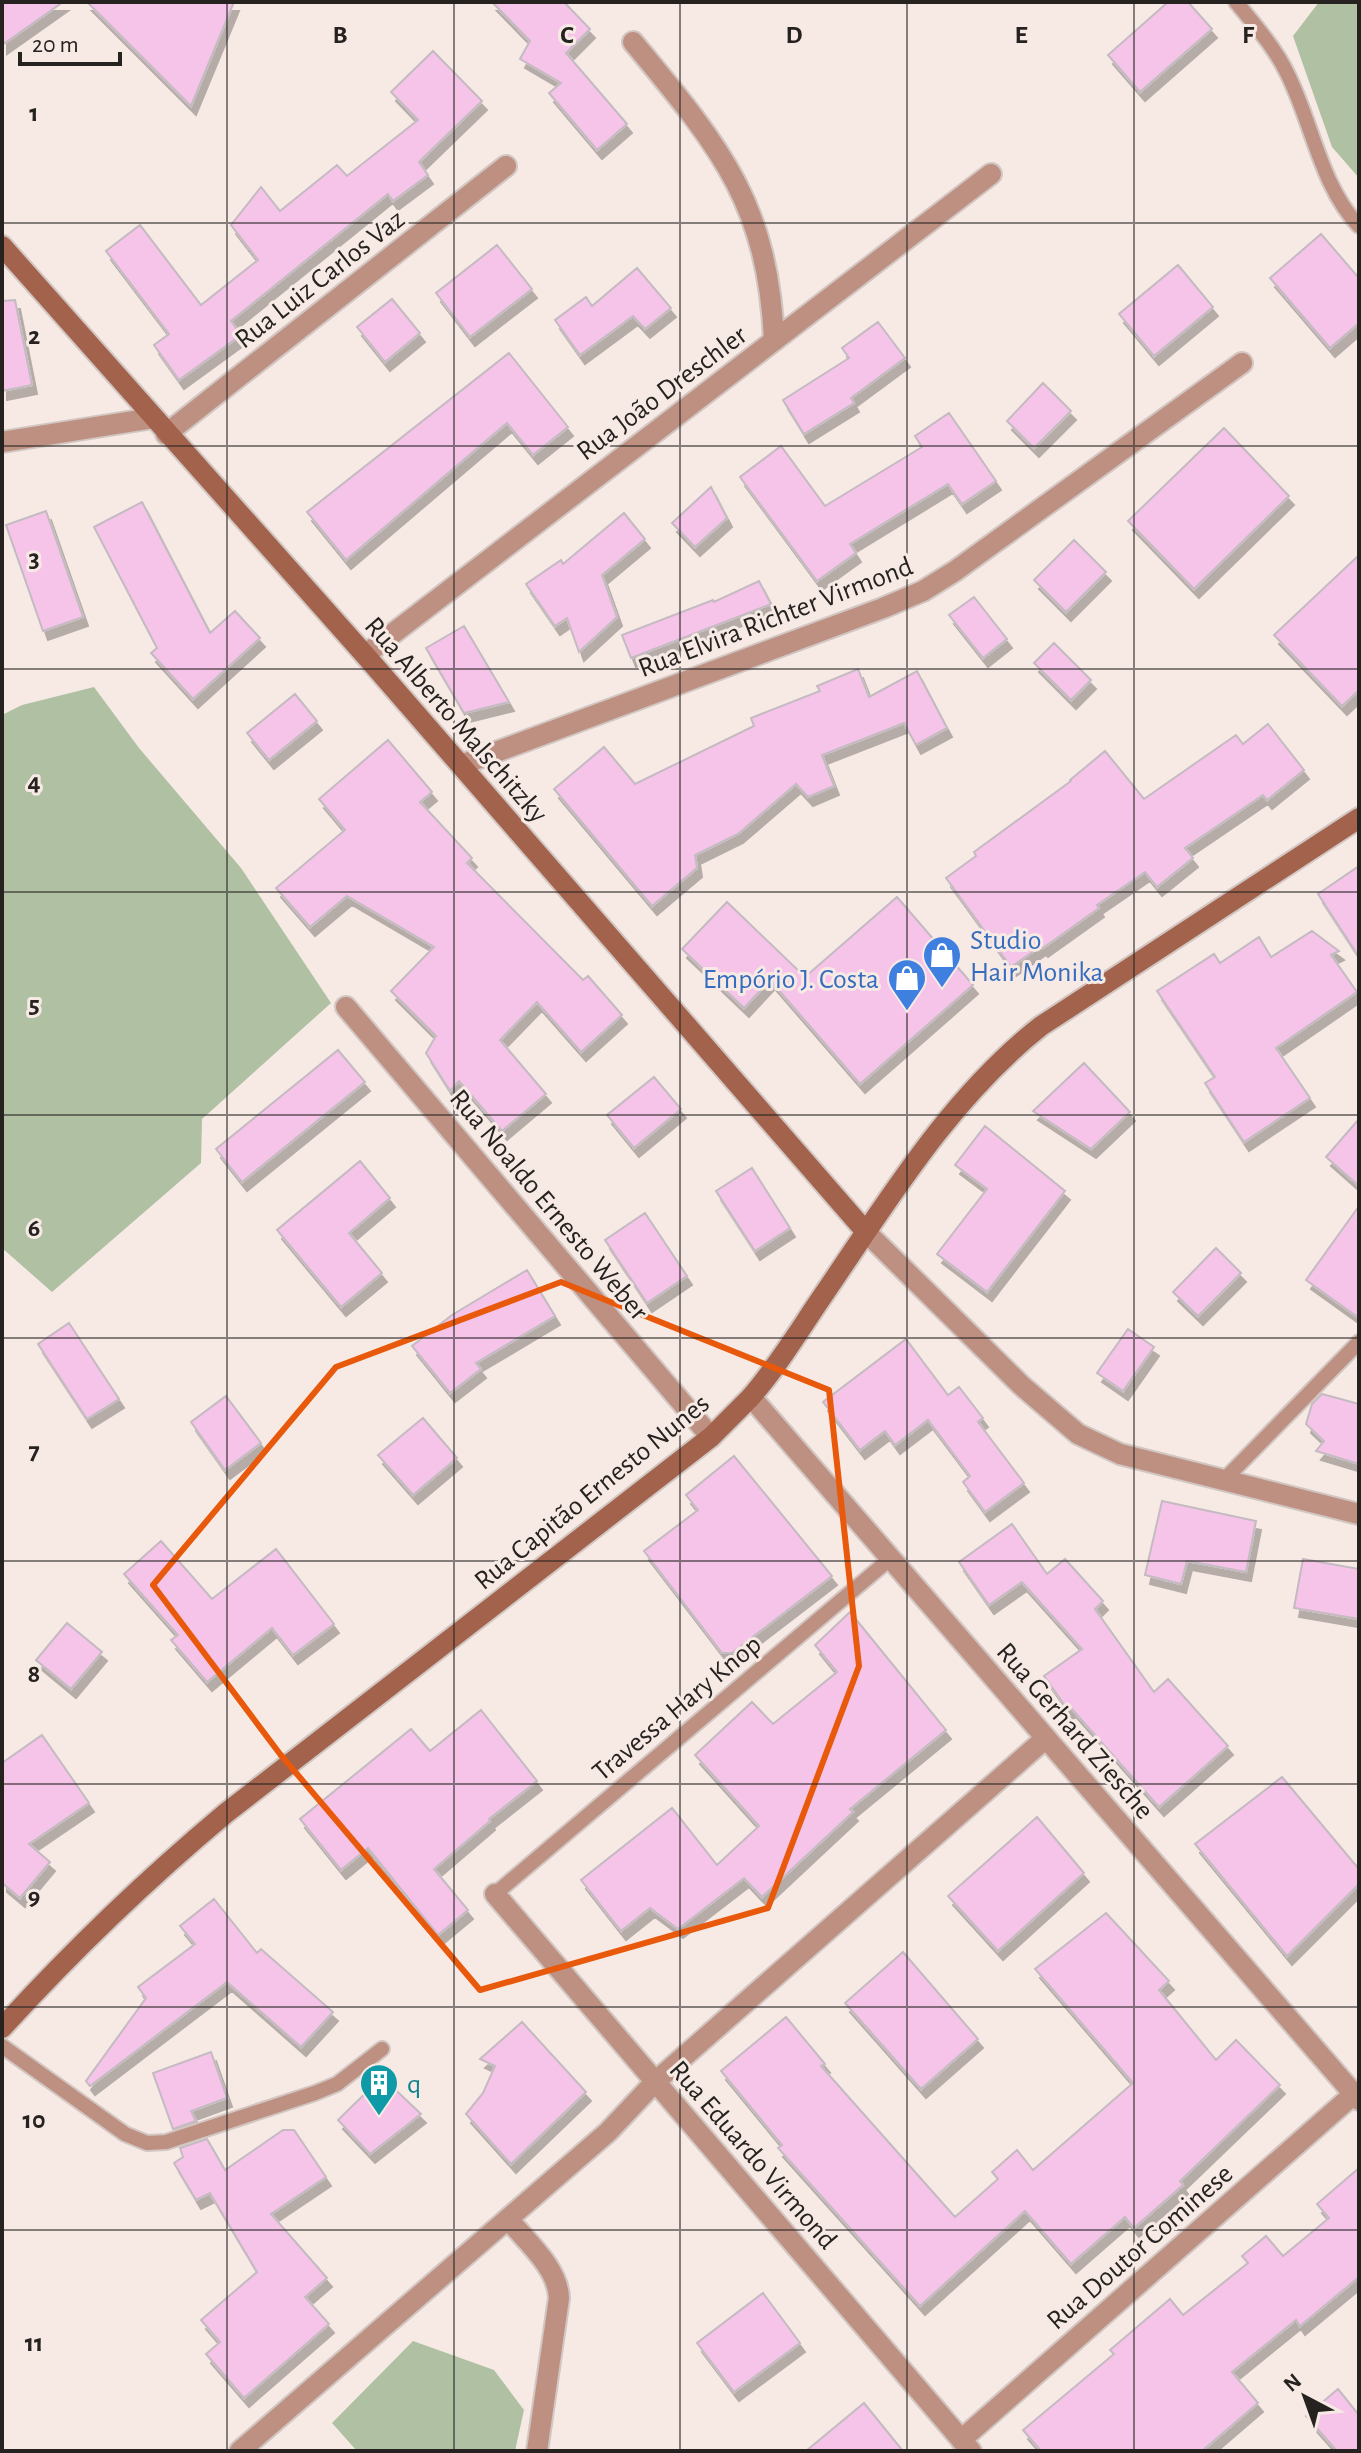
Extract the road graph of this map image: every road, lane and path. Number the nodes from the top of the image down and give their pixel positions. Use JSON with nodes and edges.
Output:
{"nodes":[{"id":1,"x":1236,"y":2,"type":"edge"},
{"id":2,"x":633,"y":42,"type":"dead end"},
{"id":3,"x":506,"y":166,"type":"dead end"},
{"id":4,"x":991,"y":174,"type":"dead end"},
{"id":5,"x":1359,"y":226,"type":"edge"},
{"id":6,"x":2,"y":246,"type":"edge"},
{"id":7,"x":774,"y":341,"type":"junction"},
{"id":8,"x":1242,"y":363,"type":"dead end"},
{"id":9,"x":160,"y":426,"type":"junction"},
{"id":10,"x":2,"y":442,"type":"edge"},
{"id":11,"x":365,"y":655,"type":"junction"},
{"id":12,"x":461,"y":765,"type":"junction"},
{"id":13,"x":1359,"y":818,"type":"edge"},
{"id":14,"x":346,"y":1007,"type":"dead end"},
{"id":15,"x":866,"y":1232,"type":"junction"},
{"id":16,"x":1359,"y":1342,"type":"edge"},
{"id":17,"x":751,"y":1397,"type":"junction"},
{"id":18,"x":711,"y":1437,"type":"junction"},
{"id":19,"x":1224,"y":1480,"type":"junction"},
{"id":20,"x":1359,"y":1514,"type":"edge"},
{"id":21,"x":891,"y":1558,"type":"junction"},
{"id":22,"x":1046,"y":1738,"type":"junction"},
{"id":23,"x":495,"y":1894,"type":"joint"},
{"id":24,"x":2,"y":2028,"type":"edge"},
{"id":25,"x":2,"y":2046,"type":"edge"},
{"id":26,"x":382,"y":2049,"type":"dead end"},
{"id":27,"x":655,"y":2082,"type":"junction"},
{"id":28,"x":1357,"y":2097,"type":"edge"},
{"id":29,"x":508,"y":2219,"type":"junction"},
{"id":30,"x":966,"y":2445,"type":"edge"},
{"id":31,"x":240,"y":2451,"type":"edge"},
{"id":32,"x":537,"y":2451,"type":"edge"}],
"edges":[{"from":1,"to":5,"type":"lane"},
{"from":2,"to":7,"type":"street"},
{"from":3,"to":9,"type":"street","name":"Rua Luiz Carlos Vaz"},
{"from":4,"to":7,"type":"street","name":"Rua João Dreschler"},
{"from":6,"to":9,"type":"main road","name":"Rua Alberto Malschitzky"},
{"from":7,"to":11,"type":"street","name":"Rua João Dreschler"},
{"from":8,"to":12,"type":"street","name":"Rua Elvira Richter Virmond"},
{"from":9,"to":10,"type":"street"},
{"from":9,"to":11,"type":"main road","name":"Rua Alberto Malschitzky"},
{"from":11,"to":12,"type":"main road","name":"Rua Alberto Malschitzky"},
{"from":12,"to":15,"type":"main road","name":"Rua Alberto Malschitzky"},
{"from":13,"to":15,"type":"main road","name":"Rua Capitão Ernesto Nunes"},
{"from":14,"to":18,"type":"street","name":"Rua Noaldo Ernesto Weber"},
{"from":15,"to":17,"type":"main road","name":"Rua Capitão Ernesto Nunes"},
{"from":15,"to":19,"type":"street"},
{"from":16,"to":19,"type":"lane"},
{"from":17,"to":18,"type":"main road","name":"Rua Capitão Ernesto Nunes"},
{"from":17,"to":21,"type":"street","name":"Rua Gerhard Ziesche"},
{"from":18,"to":24,"type":"main road","name":"Rua Capitão Ernesto Nunes"},
{"from":19,"to":20,"type":"street"},
{"from":21,"to":22,"type":"street","name":"Rua Gerhard Ziesche"},
{"from":21,"to":23,"type":"lane","name":"Travessa Hary Knop"},
{"from":22,"to":27,"type":"street"},
{"from":22,"to":28,"type":"street","name":"Rua Gerhard Ziesche"},
{"from":23,"to":27,"type":"street","name":"Rua Eduardo Virmond"},
{"from":25,"to":26,"type":"lane"},
{"from":27,"to":29,"type":"street"},
{"from":27,"to":30,"type":"street","name":"Rua Eduardo Virmond"},
{"from":28,"to":30,"type":"street","name":"Rua Doutor Cominese"},
{"from":29,"to":31,"type":"street"},
{"from":29,"to":32,"type":"street"}]}
